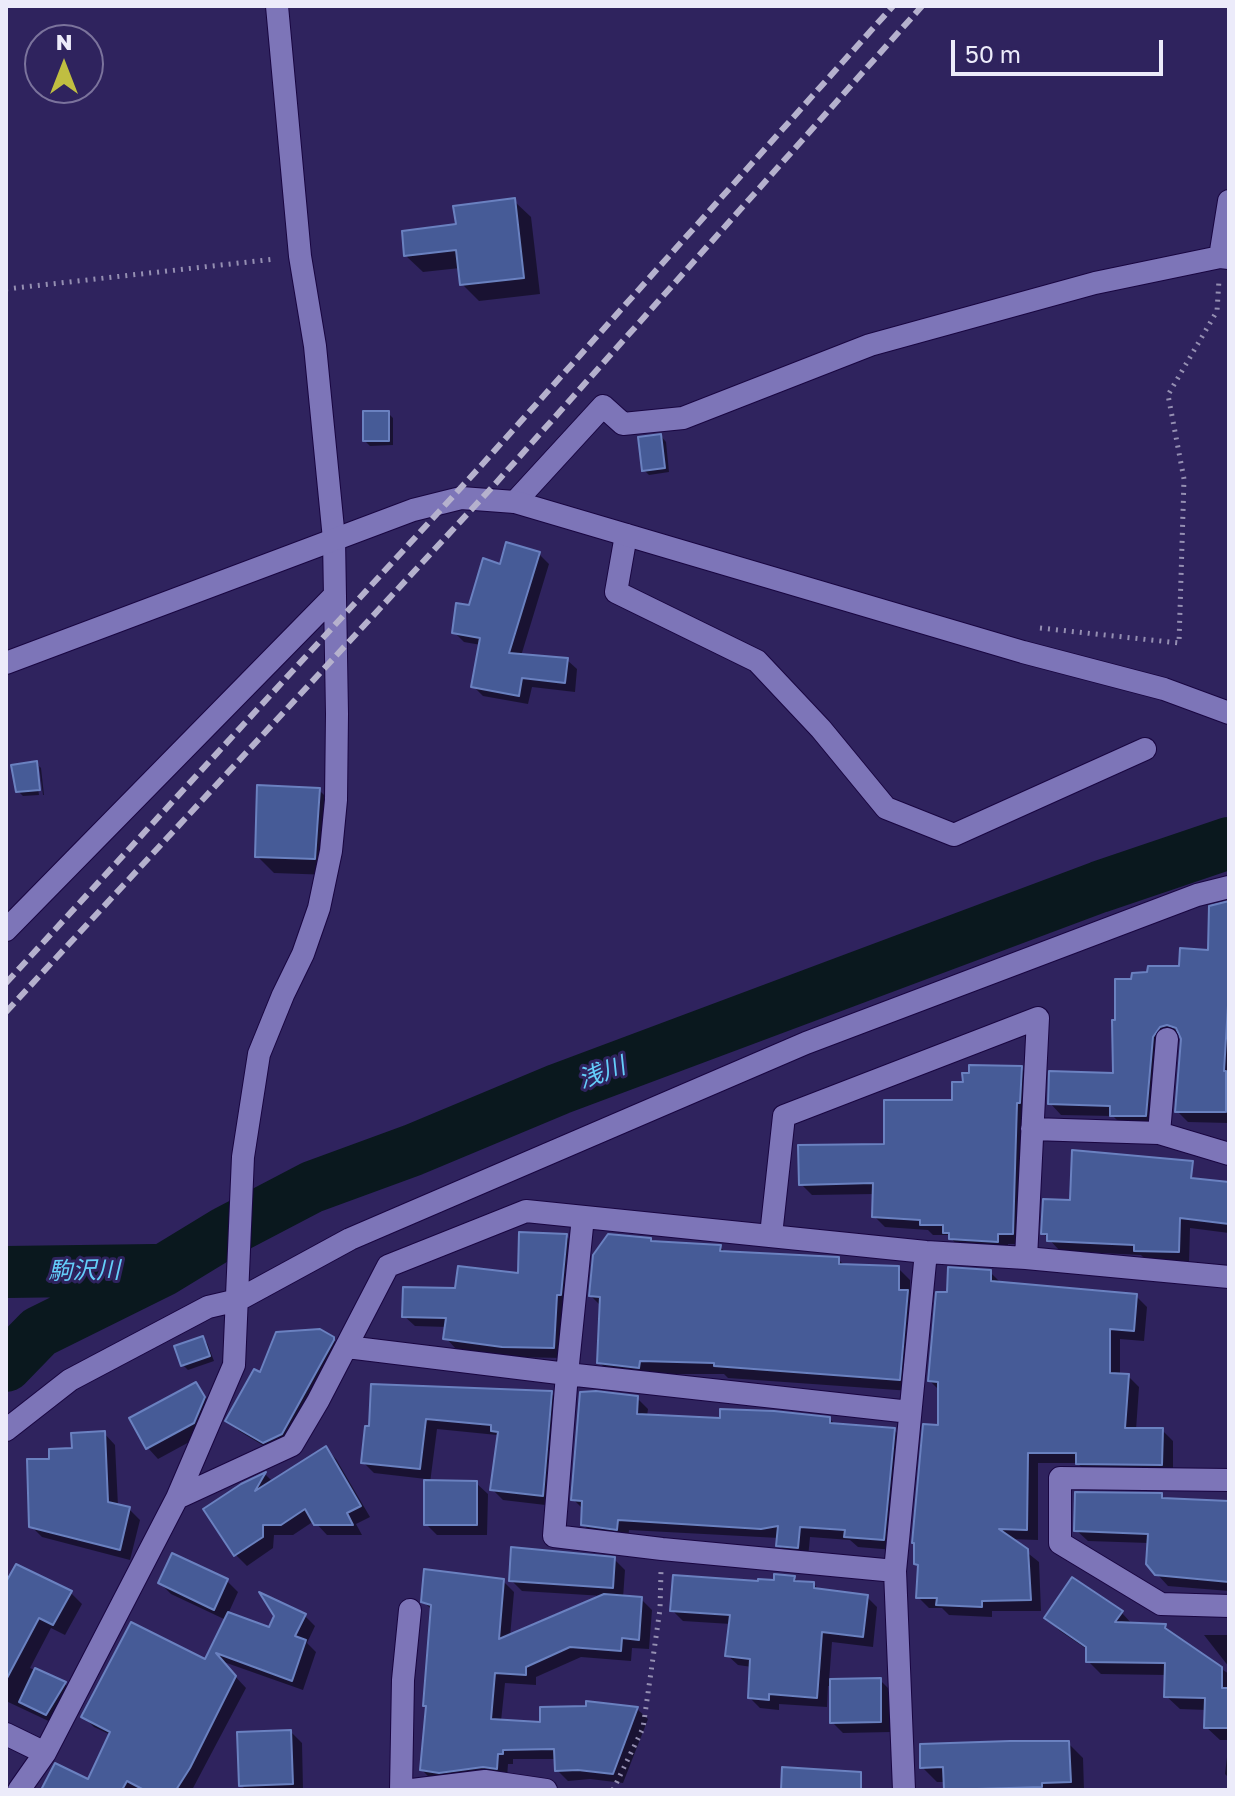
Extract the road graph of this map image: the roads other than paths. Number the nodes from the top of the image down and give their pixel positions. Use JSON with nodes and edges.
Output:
{"nodes":[{"id":1,"x":277,"y":6,"type":"edge"},
{"id":2,"x":1229,"y":201,"type":"edge"},
{"id":3,"x":1225,"y":257,"type":"edge"},
{"id":4,"x":515,"y":502,"type":"junction"},
{"id":5,"x":626,"y":535,"type":"junction"},
{"id":6,"x":334,"y":539,"type":"junction"},
{"id":7,"x":335,"y":595,"type":"junction"},
{"id":8,"x":6,"y":663,"type":"edge"},
{"id":9,"x":1229,"y":713,"type":"edge"},
{"id":10,"x":1145,"y":749,"type":"dead end"},
{"id":11,"x":1229,"y":887,"type":"edge"},
{"id":12,"x":6,"y":930,"type":"edge"},
{"id":13,"x":1167,"y":1039,"type":"dead end"},
{"id":14,"x":1032,"y":1129,"type":"junction"},
{"id":15,"x":1159,"y":1133,"type":"junction"},
{"id":16,"x":1229,"y":1154,"type":"edge"},
{"id":17,"x":583,"y":1217,"type":"junction"},
{"id":18,"x":771,"y":1235,"type":"junction"},
{"id":19,"x":926,"y":1252,"type":"junction"},
{"id":20,"x":1026,"y":1258,"type":"junction"},
{"id":21,"x":1229,"y":1277,"type":"edge"},
{"id":22,"x":238,"y":1300,"type":"junction"},
{"id":23,"x":347,"y":1347,"type":"junction"},
{"id":24,"x":567,"y":1374,"type":"junction"},
{"id":25,"x":910,"y":1412,"type":"junction"},
{"id":26,"x":6,"y":1430,"type":"edge"},
{"id":27,"x":1229,"y":1480,"type":"edge"},
{"id":28,"x":177,"y":1498,"type":"junction"},
{"id":29,"x":895,"y":1571,"type":"junction"},
{"id":30,"x":1229,"y":1606,"type":"edge"},
{"id":31,"x":410,"y":1610,"type":"dead end"},
{"id":32,"x":6,"y":1734,"type":"edge"},
{"id":33,"x":45,"y":1753,"type":"junction"},
{"id":34,"x":19,"y":1790,"type":"edge"},
{"id":35,"x":401,"y":1790,"type":"edge"},
{"id":36,"x":412,"y":1790,"type":"edge"},
{"id":37,"x":546,"y":1790,"type":"edge"},
{"id":38,"x":904,"y":1790,"type":"edge"}],
"edges":[{"from":1,"to":6,"type":"street"},
{"from":2,"to":3,"type":"street"},
{"from":3,"to":4,"type":"street"},
{"from":4,"to":5,"type":"street"},
{"from":4,"to":6,"type":"street"},
{"from":5,"to":9,"type":"street"},
{"from":5,"to":10,"type":"street"},
{"from":6,"to":7,"type":"street"},
{"from":6,"to":8,"type":"street"},
{"from":7,"to":12,"type":"street"},
{"from":7,"to":22,"type":"street"},
{"from":11,"to":22,"type":"street"},
{"from":13,"to":15,"type":"street"},
{"from":14,"to":15,"type":"street"},
{"from":14,"to":18,"type":"street"},
{"from":14,"to":20,"type":"street"},
{"from":15,"to":16,"type":"street"},
{"from":17,"to":18,"type":"street"},
{"from":17,"to":23,"type":"street"},
{"from":17,"to":24,"type":"street"},
{"from":18,"to":19,"type":"street"},
{"from":19,"to":20,"type":"street"},
{"from":19,"to":25,"type":"street"},
{"from":20,"to":21,"type":"street"},
{"from":22,"to":26,"type":"street"},
{"from":22,"to":28,"type":"street"},
{"from":23,"to":24,"type":"street"},
{"from":23,"to":28,"type":"street"},
{"from":24,"to":25,"type":"street"},
{"from":24,"to":29,"type":"street"},
{"from":25,"to":29,"type":"street"},
{"from":27,"to":30,"type":"street"},
{"from":28,"to":33,"type":"street"},
{"from":29,"to":38,"type":"street"},
{"from":31,"to":35,"type":"street"},
{"from":32,"to":33,"type":"street"},
{"from":33,"to":34,"type":"street"},
{"from":36,"to":37,"type":"street"}]}
